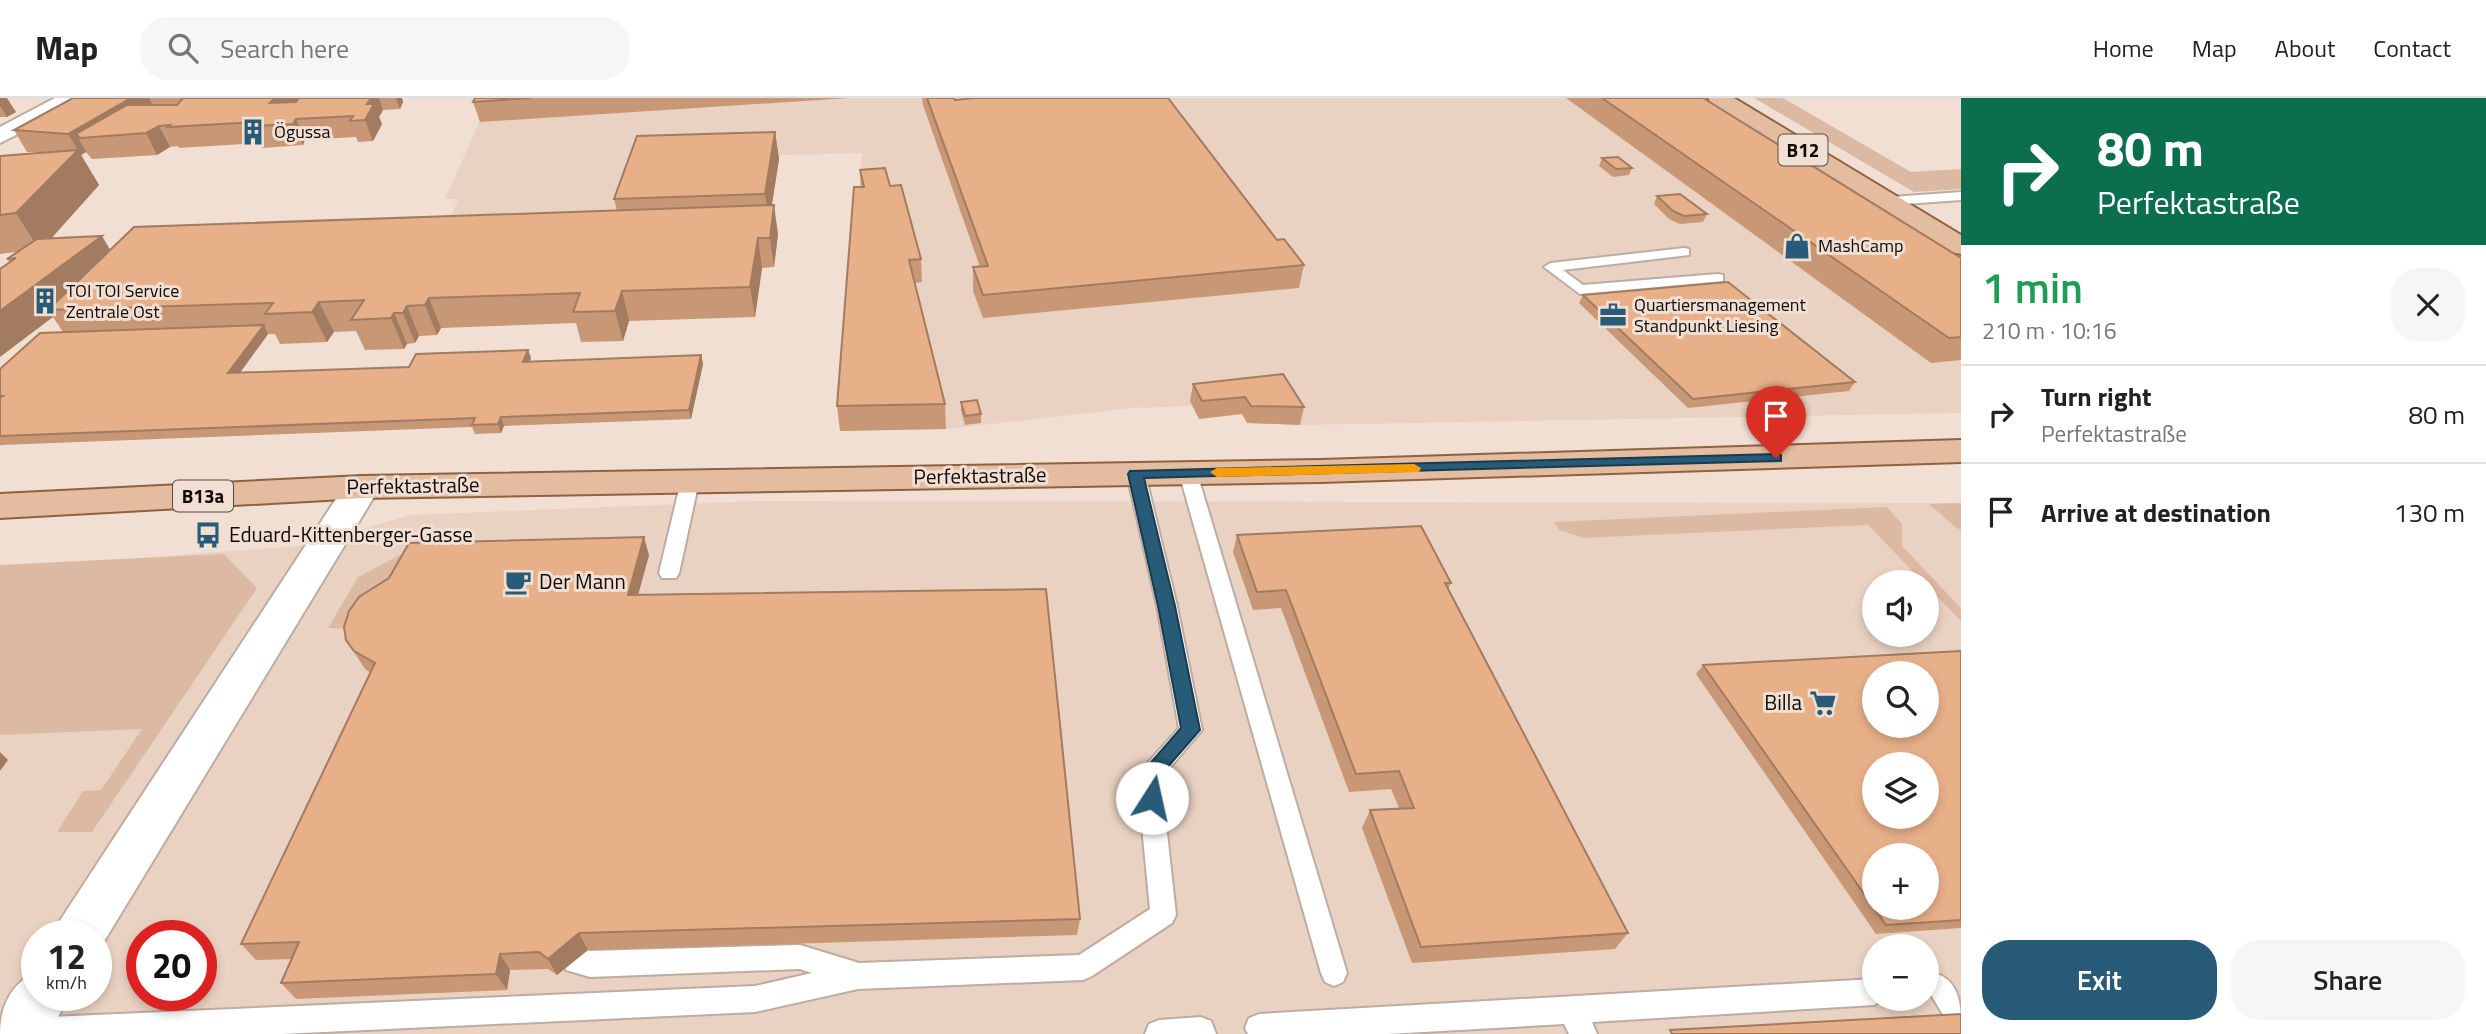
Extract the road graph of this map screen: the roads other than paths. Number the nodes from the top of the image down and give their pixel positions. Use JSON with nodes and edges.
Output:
{"nodes":[{"id":1,"x":71,"y":98,"type":"edge"},
{"id":2,"x":1692,"y":98,"type":"edge"},
{"id":3,"x":1719,"y":98,"type":"edge"},
{"id":4,"x":5,"y":131,"type":"edge"},
{"id":5,"x":1961,"y":196,"type":"edge"},
{"id":6,"x":1878,"y":202,"type":"junction"},
{"id":7,"x":1961,"y":246,"type":"edge"},
{"id":8,"x":1684,"y":252,"type":"dead end"},
{"id":9,"x":1961,"y":268,"type":"edge"},
{"id":10,"x":1718,"y":278,"type":"dead end"},
{"id":11,"x":1961,"y":451,"type":"edge"},
{"id":12,"x":1188,"y":473,"type":"junction"},
{"id":13,"x":1136,"y":474,"type":"junction"},
{"id":14,"x":690,"y":481,"type":"junction"},
{"id":15,"x":362,"y":487,"type":"junction"},
{"id":16,"x":0,"y":506,"type":"edge"},
{"id":17,"x":669,"y":573,"type":"dead end"},
{"id":18,"x":89,"y":920,"type":"edge"},
{"id":19,"x":575,"y":961,"type":"dead end"},
{"id":20,"x":1334,"y":973,"type":"dead end"},
{"id":21,"x":858,"y":976,"type":"junction"},
{"id":22,"x":1943,"y":988,"type":"edge"},
{"id":23,"x":1862,"y":993,"type":"edge"},
{"id":24,"x":1961,"y":1018,"type":"edge"},
{"id":25,"x":26,"y":1021,"type":"edge"},
{"id":26,"x":1577,"y":1022,"type":"edge"},
{"id":27,"x":1259,"y":1028,"type":"dead end"},
{"id":28,"x":1160,"y":1034,"type":"edge"},
{"id":29,"x":1202,"y":1034,"type":"edge"}],
"edges":[{"from":1,"to":4,"type":"street"},
{"from":2,"to":9,"type":"main road","number":"B12"},
{"from":3,"to":6,"type":"main road","number":"B12"},
{"from":5,"to":6,"type":"lane"},
{"from":6,"to":7,"type":"main road","number":"B12"},
{"from":8,"to":10,"type":"lane"},
{"from":11,"to":12,"type":"main road","name":"Perfektastraße","number":"B13a"},
{"from":12,"to":13,"type":"main road","name":"Perfektastraße","number":"B13a"},
{"from":12,"to":20,"type":"lane"},
{"from":13,"to":14,"type":"main road","name":"Perfektastraße","number":"B13a"},
{"from":13,"to":21,"type":"lane"},
{"from":14,"to":15,"type":"main road","name":"Perfektastraße","number":"B13a"},
{"from":14,"to":17,"type":"lane"},
{"from":15,"to":16,"type":"main road","name":"Perfektastraße","number":"B13a"},
{"from":15,"to":18,"type":"street"},
{"from":19,"to":21,"type":"lane"},
{"from":21,"to":25,"type":"lane"},
{"from":22,"to":24,"type":"lane"},
{"from":23,"to":26,"type":"lane"},
{"from":26,"to":27,"type":"lane"},
{"from":28,"to":29,"type":"lane"}]}
